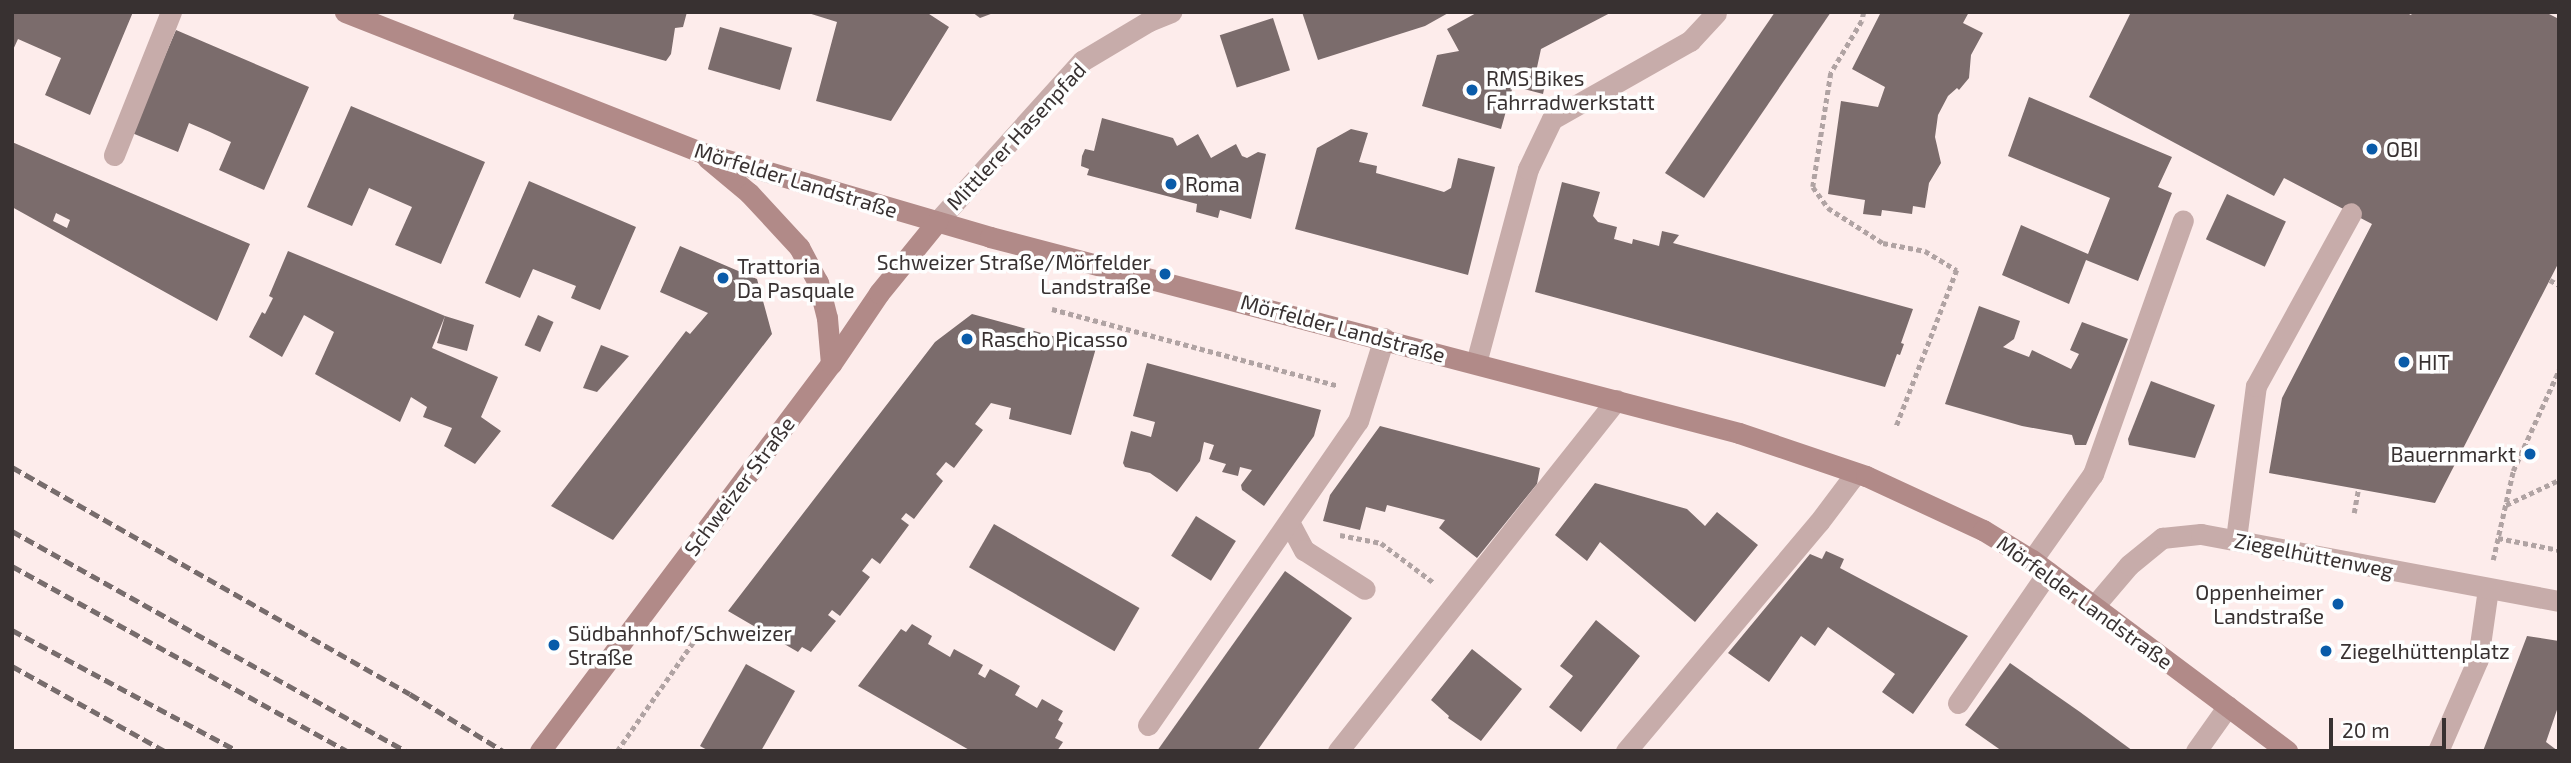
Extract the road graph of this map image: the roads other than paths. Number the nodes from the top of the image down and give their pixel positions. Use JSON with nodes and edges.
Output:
{"nodes":[{"id":1,"x":172,"y":12,"type":"edge"},
{"id":2,"x":345,"y":12,"type":"edge"},
{"id":3,"x":1171,"y":12,"type":"edge"},
{"id":4,"x":1716,"y":13,"type":"edge"},
{"id":5,"x":700,"y":152,"type":"junction"},
{"id":6,"x":114,"y":155,"type":"dead end"},
{"id":7,"x":2351,"y":213,"type":"dead end"},
{"id":8,"x":2183,"y":220,"type":"dead end"},
{"id":9,"x":937,"y":222,"type":"junction"},
{"id":10,"x":1384,"y":338,"type":"junction"},
{"id":11,"x":831,"y":363,"type":"junction"},
{"id":12,"x":1476,"y":363,"type":"junction"},
{"id":13,"x":1616,"y":400,"type":"junction"},
{"id":14,"x":1852,"y":472,"type":"junction"},
{"id":15,"x":1289,"y":522,"type":"junction"},
{"id":16,"x":2236,"y":539,"type":"junction"},
{"id":17,"x":2040,"y":566,"type":"junction"},
{"id":18,"x":1365,"y":589,"type":"dead end"},
{"id":19,"x":2488,"y":589,"type":"junction"},
{"id":20,"x":2559,"y":601,"type":"edge"},
{"id":21,"x":2095,"y":605,"type":"junction"},
{"id":22,"x":1958,"y":702,"type":"dead end"},
{"id":23,"x":2228,"y":706,"type":"junction"},
{"id":24,"x":1148,"y":725,"type":"dead end"},
{"id":25,"x":540,"y":751,"type":"edge"},
{"id":26,"x":1338,"y":751,"type":"edge"},
{"id":27,"x":1626,"y":751,"type":"edge"},
{"id":28,"x":2196,"y":751,"type":"edge"},
{"id":29,"x":2287,"y":751,"type":"edge"},
{"id":30,"x":2438,"y":751,"type":"edge"}],
"edges":[{"from":1,"to":6,"type":"street"},
{"from":2,"to":5,"type":"main road","name":"Mörfelder Landstraße"},
{"from":3,"to":9,"type":"street","name":"Mittlerer Hasenpfad"},
{"from":4,"to":12,"type":"street"},
{"from":5,"to":9,"type":"main road","name":"Mörfelder Landstraße"},
{"from":5,"to":11,"type":"main road"},
{"from":7,"to":16,"type":"street"},
{"from":8,"to":17,"type":"street"},
{"from":9,"to":10,"type":"main road","name":"Mörfelder Landstraße"},
{"from":9,"to":11,"type":"main road","name":"Schweizer Straße"},
{"from":10,"to":12,"type":"main road","name":"Mörfelder Landstraße"},
{"from":10,"to":15,"type":"street"},
{"from":11,"to":25,"type":"main road","name":"Schweizer Straße"},
{"from":12,"to":13,"type":"main road","name":"Mörfelder Landstraße"},
{"from":13,"to":14,"type":"main road","name":"Mörfelder Landstraße"},
{"from":13,"to":26,"type":"street"},
{"from":14,"to":17,"type":"main road","name":"Mörfelder Landstraße"},
{"from":14,"to":27,"type":"street"},
{"from":15,"to":18,"type":"street"},
{"from":15,"to":24,"type":"street"},
{"from":16,"to":19,"type":"street","name":"Ziegelhüttenweg"},
{"from":16,"to":21,"type":"street","name":"Ziegelhüttenweg"},
{"from":17,"to":21,"type":"main road","name":"Mörfelder Landstraße"},
{"from":17,"to":22,"type":"street"},
{"from":19,"to":20,"type":"street","name":"Ziegelhüttenweg"},
{"from":19,"to":30,"type":"street"},
{"from":21,"to":23,"type":"main road","name":"Mörfelder Landstraße"},
{"from":23,"to":28,"type":"street"},
{"from":23,"to":29,"type":"main road","name":"Mörfelder Landstraße"}]}
